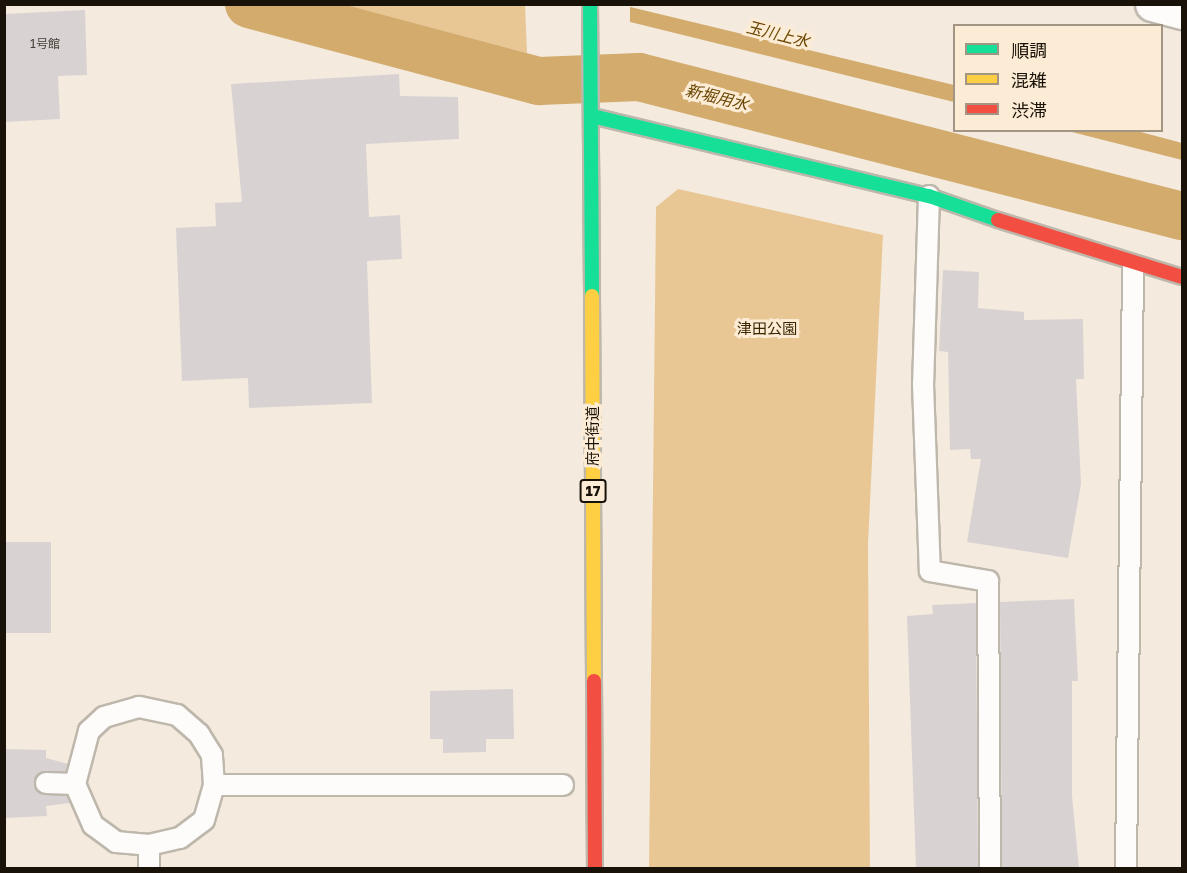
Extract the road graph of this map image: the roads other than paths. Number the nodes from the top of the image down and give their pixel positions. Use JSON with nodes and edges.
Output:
{"nodes":[{"id":1,"x":590,"y":4,"type":"edge"},
{"id":2,"x":1152,"y":4,"type":"edge"},
{"id":3,"x":1182,"y":12,"type":"edge"},
{"id":4,"x":592,"y":115,"type":"junction"},
{"id":5,"x":929,"y":196,"type":"junction"},
{"id":6,"x":1133,"y":266,"type":"junction"},
{"id":7,"x":1182,"y":277,"type":"edge"},
{"id":8,"x":46,"y":783,"type":"dead end"},
{"id":9,"x":75,"y":784,"type":"junction"},
{"id":10,"x":214,"y":785,"type":"junction"},
{"id":11,"x":563,"y":785,"type":"dead end"},
{"id":12,"x":149,"y":845,"type":"junction"},
{"id":13,"x":149,"y":868,"type":"edge"},
{"id":14,"x":595,"y":868,"type":"edge"},
{"id":15,"x":990,"y":868,"type":"edge"},
{"id":16,"x":1126,"y":868,"type":"edge"}],
"edges":[{"from":1,"to":4,"type":"main road","name":"府中街道","number":"17"},
{"from":2,"to":3,"type":"street"},
{"from":4,"to":5,"type":"main road"},
{"from":4,"to":14,"type":"main road","name":"府中街道","number":"17"},
{"from":5,"to":6,"type":"main road"},
{"from":5,"to":15,"type":"lane"},
{"from":6,"to":7,"type":"main road"},
{"from":6,"to":16,"type":"lane"},
{"from":8,"to":9,"type":"lane"},
{"from":9,"to":10,"type":"lane"},
{"from":9,"to":12,"type":"lane"},
{"from":10,"to":11,"type":"lane"},
{"from":10,"to":12,"type":"lane"},
{"from":12,"to":13,"type":"lane"}]}
